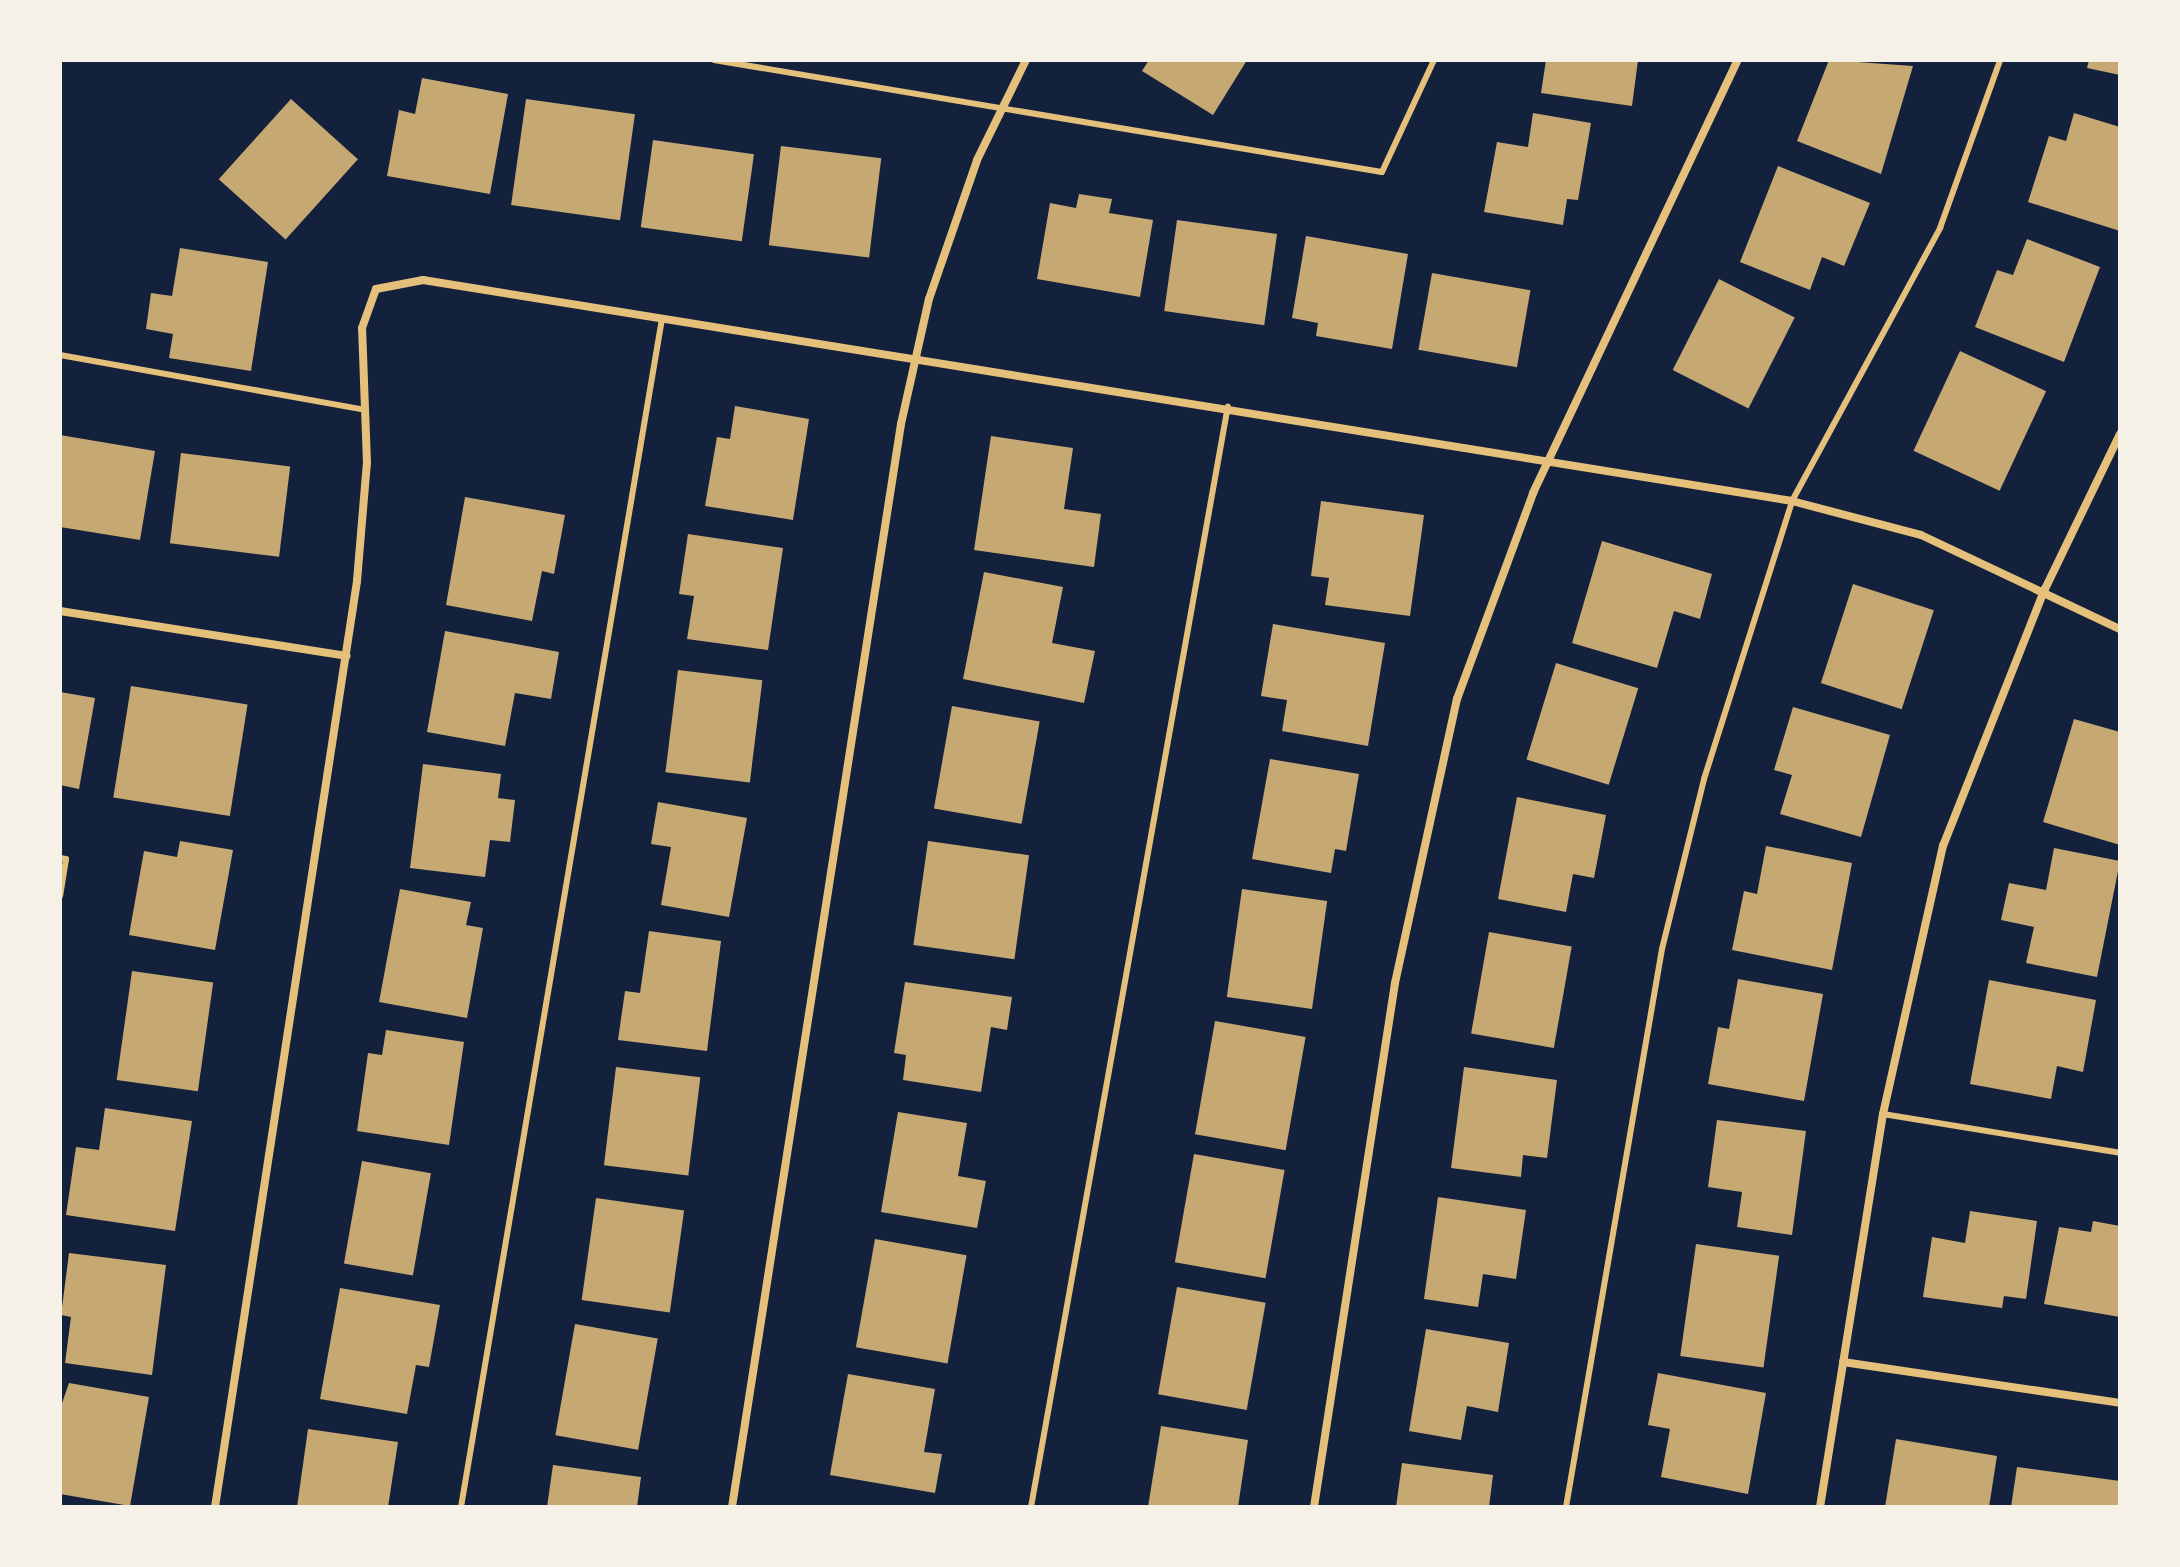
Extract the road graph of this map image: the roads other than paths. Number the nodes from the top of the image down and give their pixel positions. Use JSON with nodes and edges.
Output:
{"nodes":[{"id":1,"x":715,"y":60,"type":"edge"},
{"id":2,"x":1026,"y":60,"type":"edge"},
{"id":3,"x":1434,"y":60,"type":"edge"},
{"id":4,"x":1738,"y":60,"type":"edge"},
{"id":5,"x":2000,"y":60,"type":"edge"},
{"id":6,"x":997,"y":113,"type":"junction"},
{"id":7,"x":662,"y":319,"type":"junction"},
{"id":8,"x":60,"y":355,"type":"edge"},
{"id":9,"x":915,"y":360,"type":"junction"},
{"id":10,"x":1228,"y":406,"type":"junction"},
{"id":11,"x":365,"y":410,"type":"junction"},
{"id":12,"x":2120,"y":434,"type":"edge"},
{"id":13,"x":1549,"y":457,"type":"junction"},
{"id":14,"x":1792,"y":501,"type":"junction"},
{"id":15,"x":2045,"y":589,"type":"junction"},
{"id":16,"x":60,"y":611,"type":"edge"},
{"id":17,"x":2120,"y":629,"type":"edge"},
{"id":18,"x":346,"y":656,"type":"junction"},
{"id":19,"x":60,"y":858,"type":"edge"},
{"id":20,"x":60,"y":896,"type":"edge"},
{"id":21,"x":1883,"y":1114,"type":"junction"},
{"id":22,"x":2120,"y":1153,"type":"edge"},
{"id":23,"x":1843,"y":1362,"type":"junction"},
{"id":24,"x":2120,"y":1403,"type":"edge"},
{"id":25,"x":215,"y":1507,"type":"edge"},
{"id":26,"x":461,"y":1507,"type":"edge"},
{"id":27,"x":732,"y":1507,"type":"edge"},
{"id":28,"x":1031,"y":1507,"type":"edge"},
{"id":29,"x":1314,"y":1507,"type":"edge"},
{"id":30,"x":1566,"y":1507,"type":"edge"},
{"id":31,"x":1820,"y":1507,"type":"edge"}],
"edges":[{"from":1,"to":6,"type":"lane"},
{"from":2,"to":6,"type":"street"},
{"from":3,"to":6,"type":"lane"},
{"from":4,"to":13,"type":"street"},
{"from":5,"to":14,"type":"lane"},
{"from":6,"to":9,"type":"street"},
{"from":7,"to":9,"type":"street"},
{"from":7,"to":11,"type":"street"},
{"from":7,"to":26,"type":"lane"},
{"from":8,"to":11,"type":"lane"},
{"from":9,"to":10,"type":"street"},
{"from":9,"to":27,"type":"street"},
{"from":10,"to":13,"type":"street"},
{"from":10,"to":28,"type":"lane"},
{"from":11,"to":18,"type":"street"},
{"from":12,"to":15,"type":"street"},
{"from":13,"to":14,"type":"street"},
{"from":13,"to":29,"type":"street"},
{"from":14,"to":15,"type":"street"},
{"from":14,"to":30,"type":"lane"},
{"from":15,"to":17,"type":"street"},
{"from":15,"to":21,"type":"street"},
{"from":16,"to":18,"type":"street"},
{"from":18,"to":25,"type":"street"},
{"from":19,"to":20,"type":"lane"},
{"from":21,"to":22,"type":"lane"},
{"from":21,"to":23,"type":"street"},
{"from":23,"to":24,"type":"street"},
{"from":23,"to":31,"type":"street"}]}
